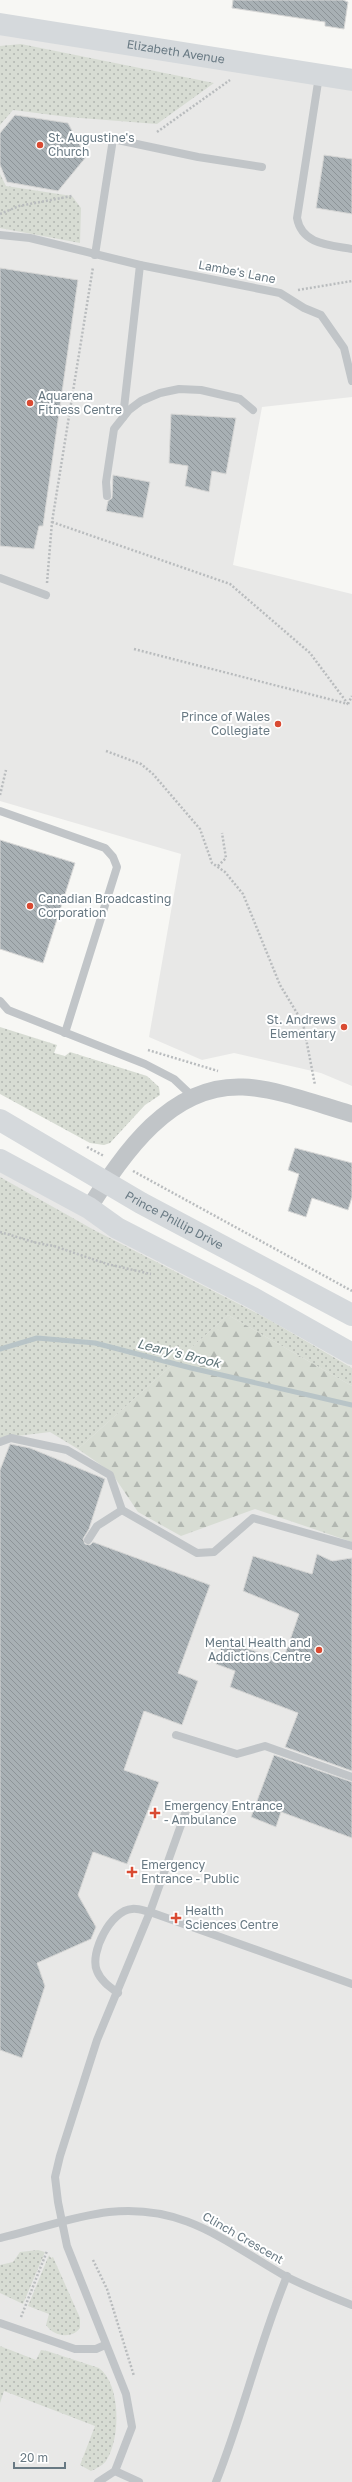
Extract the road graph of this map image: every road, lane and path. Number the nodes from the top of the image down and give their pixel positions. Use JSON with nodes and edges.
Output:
{"nodes":[{"id":1,"x":0,"y":24,"type":"edge"},
{"id":2,"x":236,"y":76,"type":"dead end"},
{"id":3,"x":319,"y":76,"type":"junction"},
{"id":4,"x":352,"y":80,"type":"edge"},
{"id":5,"x":156,"y":132,"type":"dead end"},
{"id":6,"x":262,"y":166,"type":"dead end"},
{"id":7,"x":72,"y":196,"type":"dead end"},
{"id":8,"x":0,"y":214,"type":"edge"},
{"id":9,"x":0,"y":235,"type":"edge"},
{"id":10,"x":352,"y":249,"type":"edge"},
{"id":11,"x":95,"y":255,"type":"junction"},
{"id":12,"x":140,"y":265,"type":"junction"},
{"id":13,"x":352,"y":281,"type":"edge"},
{"id":14,"x":280,"y":293,"type":"junction"},
{"id":15,"x":352,"y":381,"type":"edge"},
{"id":16,"x":253,"y":410,"type":"dead end"},
{"id":17,"x":123,"y":417,"type":"junction"},
{"id":18,"x":107,"y":496,"type":"dead end"},
{"id":19,"x":52,"y":522,"type":"junction"},
{"id":20,"x":0,"y":578,"type":"edge"},
{"id":21,"x":46,"y":595,"type":"joint"},
{"id":22,"x":134,"y":649,"type":"dead end"},
{"id":23,"x":352,"y":696,"type":"edge"},
{"id":24,"x":348,"y":704,"type":"junction"},
{"id":25,"x":106,"y":751,"type":"dead end"},
{"id":26,"x":6,"y":770,"type":"dead end"},
{"id":27,"x":0,"y":795,"type":"edge"},
{"id":28,"x":0,"y":811,"type":"edge"},
{"id":29,"x":222,"y":833,"type":"dead end"},
{"id":30,"x":218,"y":866,"type":"junction"},
{"id":31,"x":0,"y":1001,"type":"edge"},
{"id":32,"x":4,"y":1011,"type":"edge"},
{"id":33,"x":65,"y":1033,"type":"junction"},
{"id":34,"x":315,"y":1085,"type":"dead end"},
{"id":35,"x":192,"y":1096,"type":"junction"},
{"id":36,"x":352,"y":1114,"type":"edge"},
{"id":37,"x":0,"y":1120,"type":"edge"},
{"id":38,"x":0,"y":1160,"type":"edge"},
{"id":39,"x":149,"y":1180,"type":"dead end"},
{"id":40,"x":105,"y":1182,"type":"junction"},
{"id":41,"x":89,"y":1208,"type":"junction"},
{"id":42,"x":0,"y":1232,"type":"edge"},
{"id":43,"x":151,"y":1274,"type":"dead end"},
{"id":44,"x":352,"y":1291,"type":"edge"},
{"id":45,"x":352,"y":1315,"type":"edge"},
{"id":46,"x":352,"y":1354,"type":"edge"},
{"id":47,"x":0,"y":1442,"type":"edge"},
{"id":48,"x":122,"y":1510,"type":"junction"},
{"id":49,"x":88,"y":1540,"type":"dead end"},
{"id":50,"x":352,"y":1546,"type":"edge"},
{"id":51,"x":176,"y":1735,"type":"dead end"},
{"id":52,"x":352,"y":1777,"type":"edge"},
{"id":53,"x":188,"y":1808,"type":"dead end"},
{"id":54,"x":150,"y":1912,"type":"junction"},
{"id":55,"x":352,"y":1984,"type":"edge"},
{"id":56,"x":118,"y":1993,"type":"junction"},
{"id":57,"x":62,"y":2223,"type":"junction"},
{"id":58,"x":0,"y":2238,"type":"edge"},
{"id":59,"x":47,"y":2251,"type":"dead end"},
{"id":60,"x":93,"y":2260,"type":"dead end"},
{"id":61,"x":287,"y":2276,"type":"junction"},
{"id":62,"x":352,"y":2305,"type":"edge"},
{"id":63,"x":0,"y":2323,"type":"edge"},
{"id":64,"x":17,"y":2329,"type":"junction"},
{"id":65,"x":105,"y":2345,"type":"junction"},
{"id":66,"x":134,"y":2376,"type":"dead end"},
{"id":67,"x":115,"y":2471,"type":"junction"},
{"id":68,"x":98,"y":2482,"type":"edge"},
{"id":69,"x":139,"y":2482,"type":"edge"},
{"id":70,"x":216,"y":2482,"type":"edge"}],
"edges":[{"from":1,"to":3,"type":"main road","name":"Elizabeth Avenue"},
{"from":2,"to":5,"type":"path"},
{"from":3,"to":4,"type":"main road","name":"Elizabeth Avenue"},
{"from":3,"to":10,"type":"lane"},
{"from":6,"to":11,"type":"lane"},
{"from":7,"to":8,"type":"path"},
{"from":9,"to":11,"type":"lane","name":"Lambe's Lane"},
{"from":11,"to":12,"type":"lane","name":"Lambe's Lane"},
{"from":11,"to":19,"type":"path"},
{"from":12,"to":14,"type":"lane","name":"Lambe's Lane"},
{"from":12,"to":17,"type":"lane"},
{"from":13,"to":14,"type":"path"},
{"from":14,"to":15,"type":"lane","name":"Lambe's Lane"},
{"from":16,"to":17,"type":"lane"},
{"from":17,"to":18,"type":"lane"},
{"from":19,"to":21,"type":"path"},
{"from":19,"to":24,"type":"path"},
{"from":20,"to":21,"type":"lane"},
{"from":22,"to":24,"type":"path"},
{"from":23,"to":24,"type":"path"},
{"from":25,"to":30,"type":"path"},
{"from":26,"to":27,"type":"path"},
{"from":28,"to":33,"type":"lane"},
{"from":29,"to":30,"type":"path"},
{"from":30,"to":34,"type":"path"},
{"from":31,"to":32,"type":"lane"},
{"from":32,"to":33,"type":"lane"},
{"from":33,"to":35,"type":"lane"},
{"from":35,"to":36,"type":"street"},
{"from":35,"to":40,"type":"street"},
{"from":37,"to":40,"type":"main road","name":"Prince Phillip Drive"},
{"from":38,"to":41,"type":"main road"},
{"from":39,"to":44,"type":"path"},
{"from":40,"to":41,"type":"street"},
{"from":40,"to":45,"type":"main road","name":"Prince Phillip Drive"},
{"from":41,"to":46,"type":"main road"},
{"from":42,"to":43,"type":"path"},
{"from":47,"to":48,"type":"lane"},
{"from":48,"to":49,"type":"lane"},
{"from":48,"to":50,"type":"lane"},
{"from":51,"to":52,"type":"lane"},
{"from":53,"to":54,"type":"lane"},
{"from":54,"to":55,"type":"lane"},
{"from":54,"to":56,"type":"lane"},
{"from":54,"to":56,"type":"lane"},
{"from":56,"to":57,"type":"lane"},
{"from":57,"to":58,"type":"lane","name":"Clinch Crescent"},
{"from":57,"to":61,"type":"lane","name":"Clinch Crescent"},
{"from":57,"to":65,"type":"lane"},
{"from":59,"to":64,"type":"path"},
{"from":60,"to":66,"type":"path"},
{"from":61,"to":62,"type":"lane","name":"Clinch Crescent"},
{"from":61,"to":70,"type":"lane"},
{"from":63,"to":64,"type":"lane"},
{"from":64,"to":65,"type":"lane"},
{"from":65,"to":67,"type":"lane"},
{"from":67,"to":68,"type":"lane"},
{"from":67,"to":69,"type":"lane"}]}
